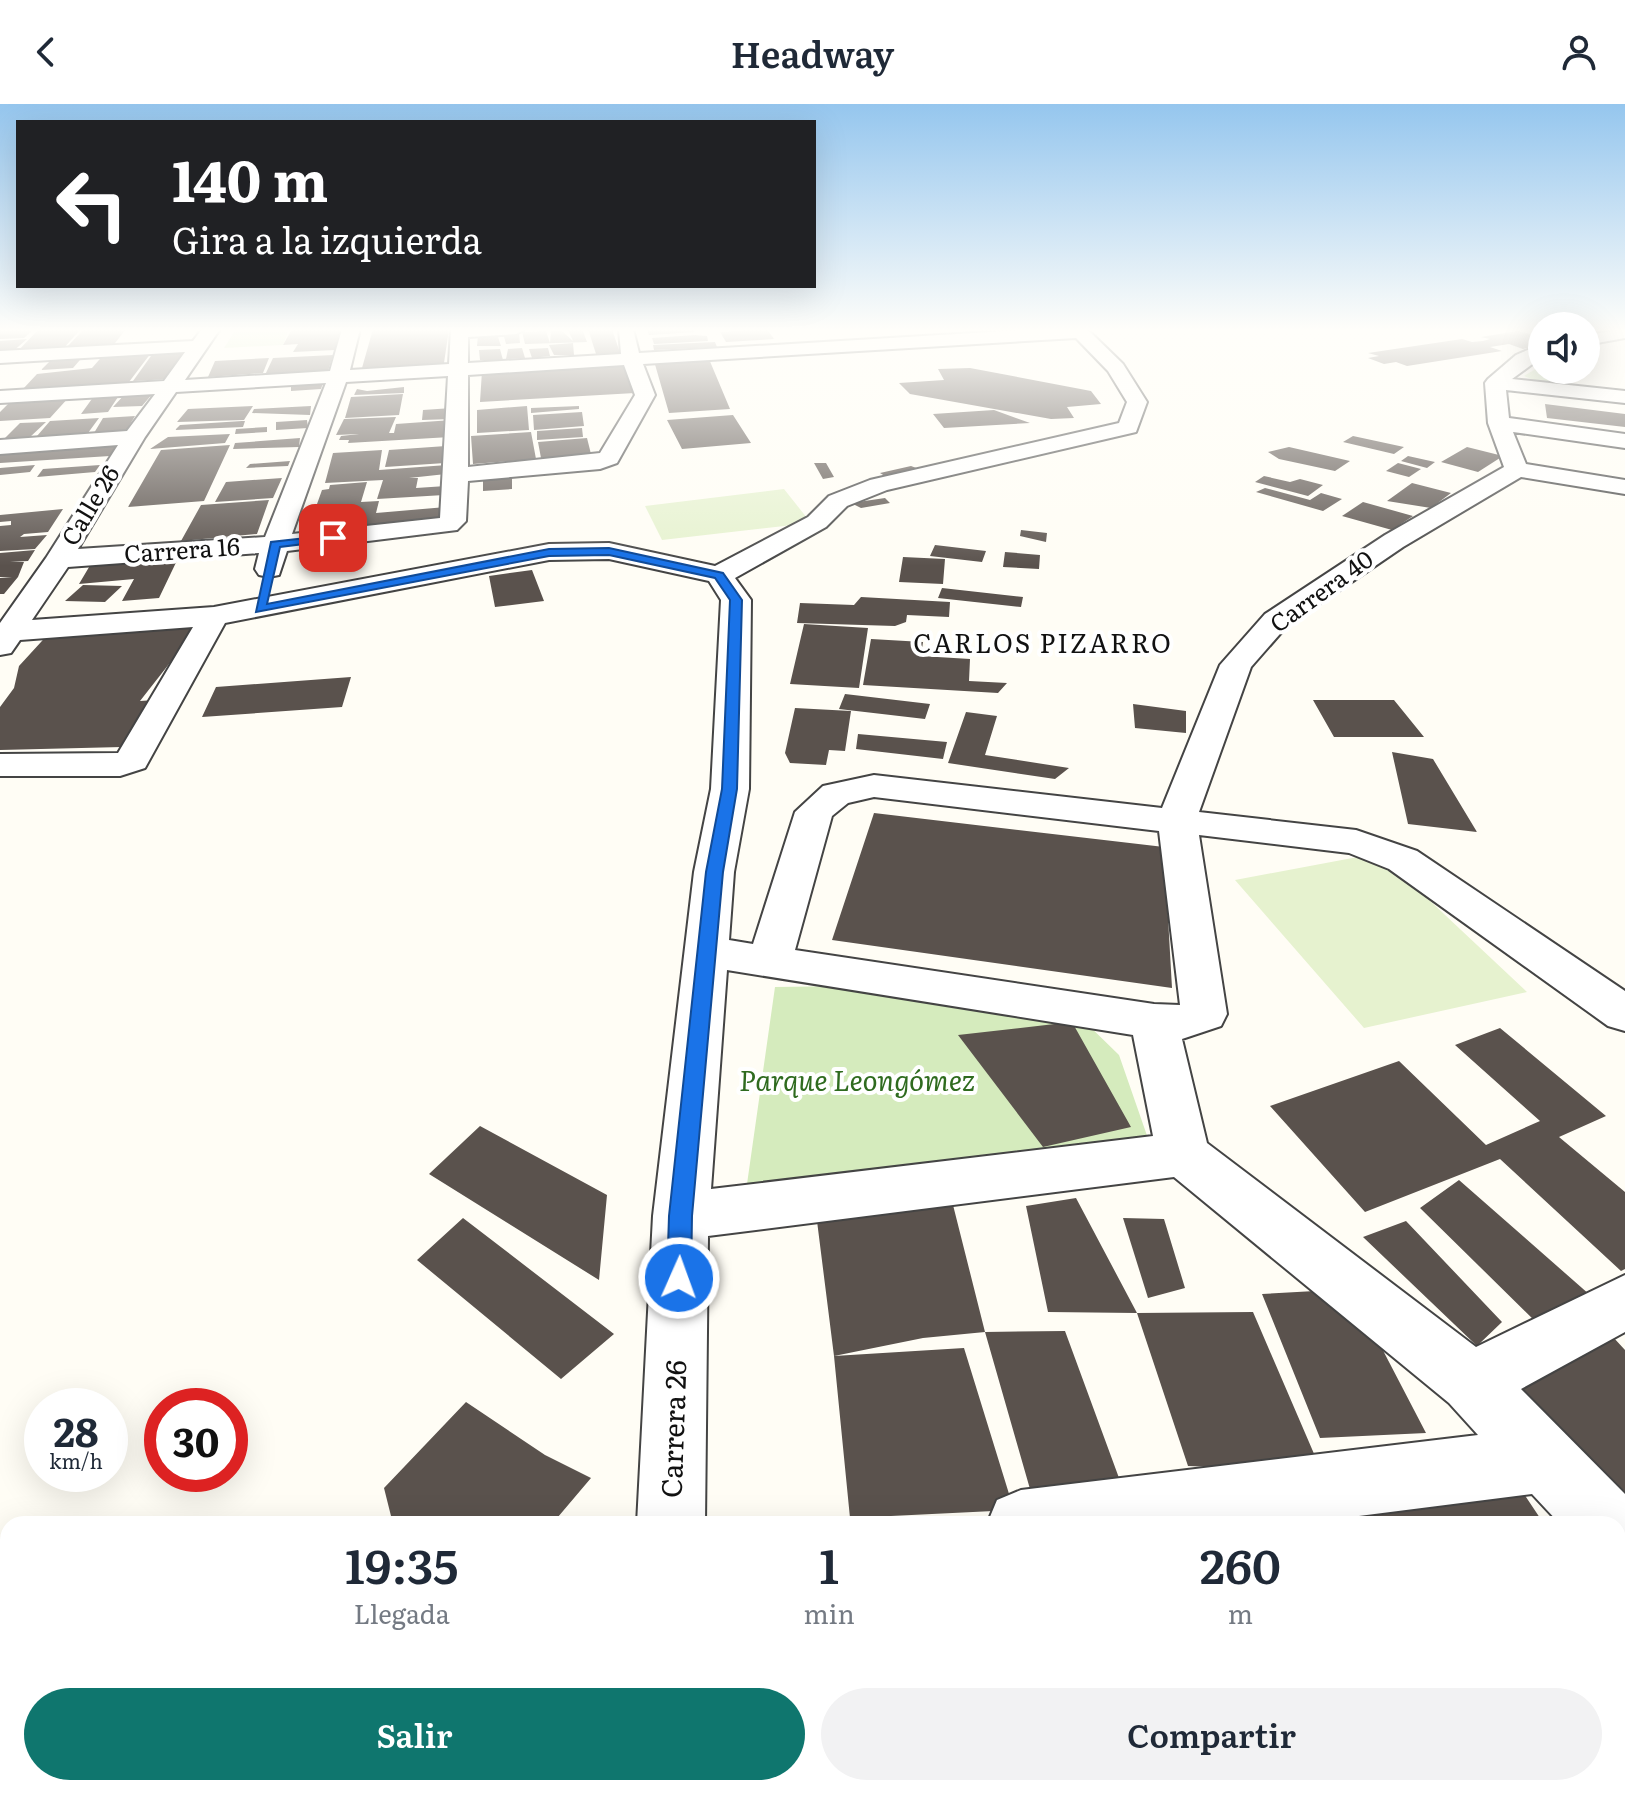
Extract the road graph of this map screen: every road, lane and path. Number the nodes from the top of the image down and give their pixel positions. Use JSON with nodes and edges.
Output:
{"nodes":[{"id":1,"x":155,"y":408,"type":"edge"},
{"id":2,"x":327,"y":408,"type":"edge"},
{"id":3,"x":457,"y":408,"type":"edge"},
{"id":4,"x":638,"y":408,"type":"edge"},
{"id":5,"x":1135,"y":408,"type":"edge"},
{"id":6,"x":1497,"y":408,"type":"edge"},
{"id":7,"x":1499,"y":423,"type":"junction"},
{"id":8,"x":134,"y":437,"type":"junction"},
{"id":9,"x":1625,"y":441,"type":"edge"},
{"id":10,"x":0,"y":447,"type":"edge"},
{"id":11,"x":1517,"y":469,"type":"junction"},
{"id":12,"x":458,"y":475,"type":"junction"},
{"id":13,"x":1625,"y":487,"type":"edge"},
{"id":14,"x":275,"y":544,"type":"junction"},
{"id":15,"x":59,"y":559,"type":"junction"},
{"id":16,"x":719,"y":575,"type":"junction"},
{"id":17,"x":260,"y":609,"type":"junction"},
{"id":18,"x":214,"y":616,"type":"junction"},
{"id":19,"x":4,"y":636,"type":"edge"},
{"id":20,"x":0,"y":765,"type":"edge"},
{"id":21,"x":1177,"y":819,"type":"junction"},
{"id":22,"x":707,"y":952,"type":"junction"},
{"id":23,"x":770,"y":961,"type":"junction"},
{"id":24,"x":1625,"y":1014,"type":"edge"},
{"id":25,"x":1179,"y":1017,"type":"junction"},
{"id":26,"x":1183,"y":1154,"type":"junction"},
{"id":27,"x":681,"y":1216,"type":"junction"},
{"id":28,"x":1625,"y":1302,"type":"edge"},
{"id":29,"x":1471,"y":1382,"type":"junction"},
{"id":30,"x":1545,"y":1460,"type":"junction"},
{"id":31,"x":671,"y":1516,"type":"edge"},
{"id":32,"x":1086,"y":1516,"type":"edge"},
{"id":33,"x":1598,"y":1516,"type":"edge"}],
"edges":[{"from":1,"to":8,"type":"street","name":"Calle 26"},
{"from":2,"to":14,"type":"street"},
{"from":3,"to":12,"type":"street"},
{"from":4,"to":12,"type":"street"},
{"from":5,"to":16,"type":"street"},
{"from":6,"to":7,"type":"street"},
{"from":7,"to":9,"type":"street"},
{"from":7,"to":11,"type":"street"},
{"from":8,"to":10,"type":"street"},
{"from":8,"to":15,"type":"street","name":"Calle 26"},
{"from":11,"to":13,"type":"street"},
{"from":11,"to":21,"type":"street","name":"Carrera 40"},
{"from":12,"to":14,"type":"street","name":"Carrera 16"},
{"from":14,"to":15,"type":"street","name":"Carrera 16"},
{"from":14,"to":17,"type":"street"},
{"from":15,"to":19,"type":"street","name":"Calle 26"},
{"from":16,"to":17,"type":"street"},
{"from":16,"to":22,"type":"street","name":"Carrera 26"},
{"from":17,"to":18,"type":"street"},
{"from":18,"to":19,"type":"street"},
{"from":18,"to":20,"type":"street"},
{"from":21,"to":23,"type":"street"},
{"from":21,"to":24,"type":"street"},
{"from":21,"to":25,"type":"street","name":"Carrera 40"},
{"from":22,"to":23,"type":"street"},
{"from":22,"to":27,"type":"street","name":"Carrera 26"},
{"from":23,"to":25,"type":"street"},
{"from":25,"to":26,"type":"street","name":"Carrera 40"},
{"from":26,"to":27,"type":"street"},
{"from":26,"to":29,"type":"street"},
{"from":27,"to":31,"type":"street","name":"Carrera 26"},
{"from":28,"to":29,"type":"street"},
{"from":29,"to":30,"type":"street"},
{"from":30,"to":32,"type":"street"},
{"from":30,"to":33,"type":"street"}]}
